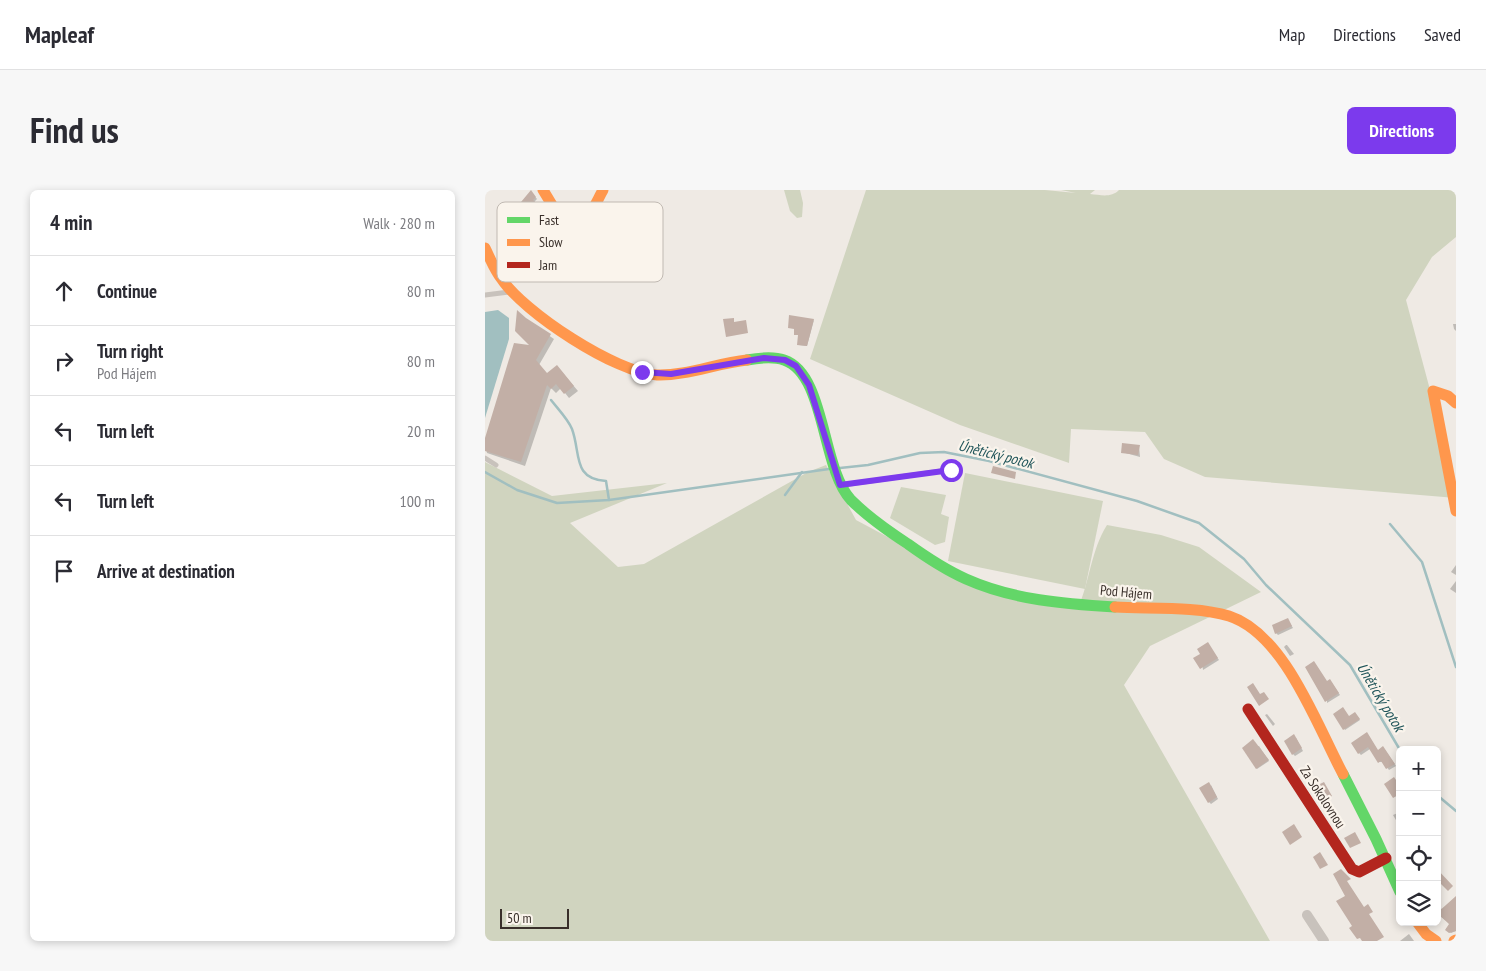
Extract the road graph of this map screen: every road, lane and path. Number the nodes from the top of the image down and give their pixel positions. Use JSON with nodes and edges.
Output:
{"nodes":[{"id":1,"x":543,"y":190,"type":"edge"},
{"id":2,"x":603,"y":190,"type":"edge"},
{"id":3,"x":550,"y":202,"type":"edge"},
{"id":4,"x":596,"y":202,"type":"edge"},
{"id":5,"x":485,"y":248,"type":"edge"},
{"id":6,"x":497,"y":272,"type":"edge"},
{"id":7,"x":503,"y":282,"type":"edge"},
{"id":8,"x":511,"y":291,"type":"junction"},
{"id":9,"x":485,"y":295,"type":"edge"},
{"id":10,"x":1456,"y":403,"type":"edge"},
{"id":11,"x":485,"y":458,"type":"edge"},
{"id":12,"x":496,"y":465,"type":"dead end"},
{"id":13,"x":955,"y":469,"type":"dead end"},
{"id":14,"x":838,"y":481,"type":"junction"},
{"id":15,"x":1456,"y":511,"type":"edge"},
{"id":16,"x":1248,"y":709,"type":"dead end"},
{"id":17,"x":1386,"y":858,"type":"junction"},
{"id":18,"x":1396,"y":882,"type":"edge"},
{"id":19,"x":1307,"y":916,"type":"dead end"},
{"id":20,"x":1420,"y":926,"type":"edge"},
{"id":21,"x":1324,"y":941,"type":"edge"},
{"id":22,"x":1436,"y":941,"type":"edge"}],
"edges":[{"from":1,"to":3,"type":"street"},
{"from":2,"to":4,"type":"street"},
{"from":5,"to":6,"type":"street"},
{"from":7,"to":8,"type":"street"},
{"from":8,"to":9,"type":"lane"},
{"from":8,"to":14,"type":"street","name":"Pod Hájem"},
{"from":10,"to":15,"type":"street"},
{"from":11,"to":12,"type":"lane"},
{"from":13,"to":14,"type":"lane"},
{"from":14,"to":17,"type":"street","name":"Pod Hájem"},
{"from":16,"to":17,"type":"street","name":"Za Sokolovnou"},
{"from":17,"to":18,"type":"street","name":"Pod Hájem"},
{"from":19,"to":21,"type":"street"},
{"from":20,"to":22,"type":"street"}]}
